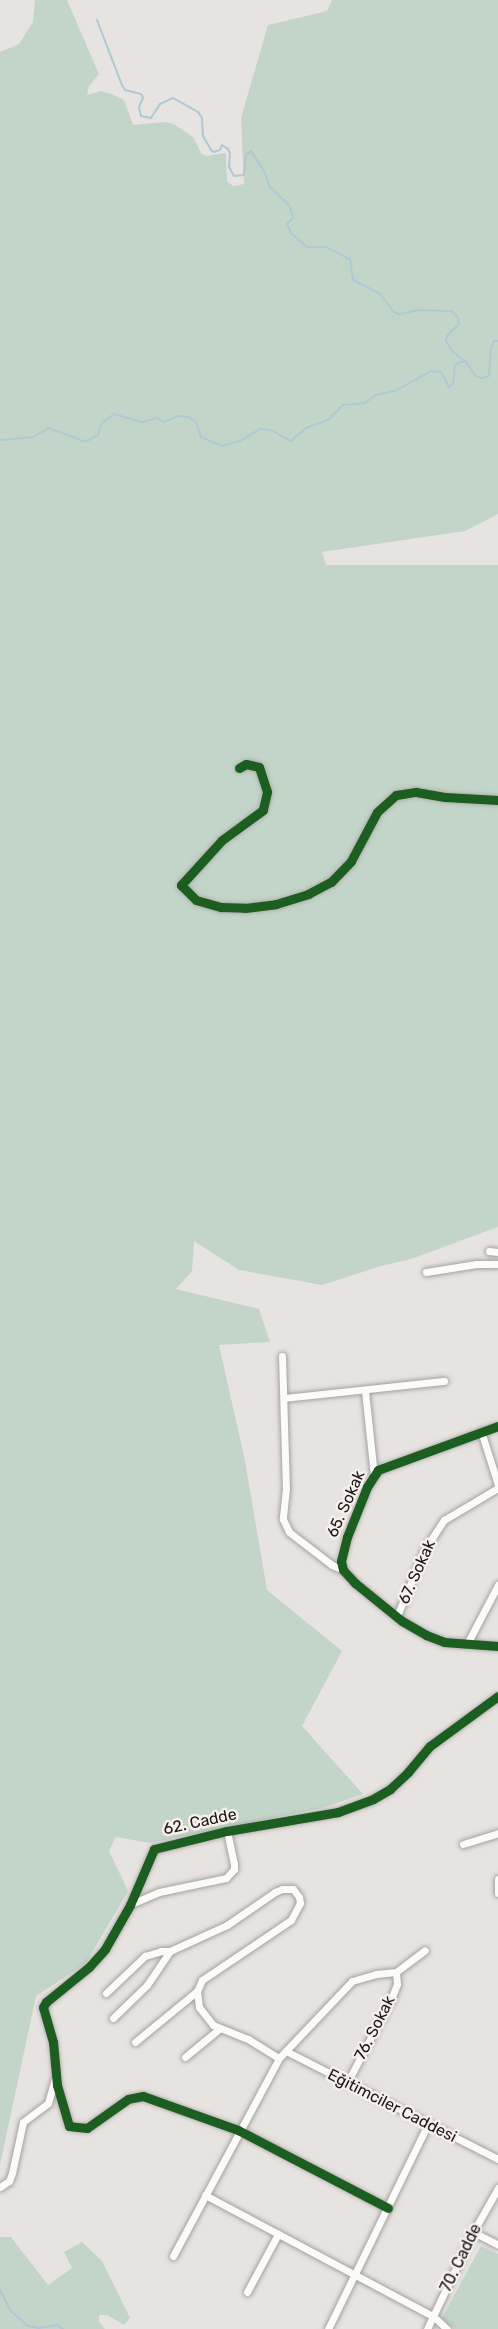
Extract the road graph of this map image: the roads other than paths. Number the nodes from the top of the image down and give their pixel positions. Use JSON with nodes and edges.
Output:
{"nodes":[{"id":1,"x":239,"y":768,"type":"dead end"},
{"id":2,"x":498,"y":800,"type":"edge"},
{"id":3,"x":489,"y":1251,"type":"dead end"},
{"id":4,"x":498,"y":1252,"type":"edge"},
{"id":5,"x":497,"y":1266,"type":"edge"},
{"id":6,"x":426,"y":1272,"type":"dead end"},
{"id":7,"x":282,"y":1356,"type":"dead end"},
{"id":8,"x":444,"y":1381,"type":"dead end"},
{"id":9,"x":365,"y":1391,"type":"junction"},
{"id":10,"x":284,"y":1398,"type":"junction"},
{"id":11,"x":498,"y":1426,"type":"edge"},
{"id":12,"x":481,"y":1431,"type":"junction"},
{"id":13,"x":374,"y":1475,"type":"junction"},
{"id":14,"x":498,"y":1487,"type":"edge"},
{"id":15,"x":343,"y":1570,"type":"junction"},
{"id":16,"x":498,"y":1585,"type":"edge"},
{"id":17,"x":397,"y":1617,"type":"junction"},
{"id":18,"x":467,"y":1644,"type":"junction"},
{"id":19,"x":498,"y":1646,"type":"edge"},
{"id":20,"x":498,"y":1696,"type":"edge"},
{"id":21,"x":227,"y":1831,"type":"junction"},
{"id":22,"x":498,"y":1833,"type":"edge"},
{"id":23,"x":463,"y":1844,"type":"dead end"},
{"id":24,"x":498,"y":1879,"type":"edge"},
{"id":25,"x":498,"y":1893,"type":"edge"},
{"id":26,"x":130,"y":1905,"type":"junction"},
{"id":27,"x":425,"y":1950,"type":"dead end"},
{"id":28,"x":170,"y":1951,"type":"junction"},
{"id":29,"x":396,"y":1972,"type":"junction"},
{"id":30,"x":197,"y":1991,"type":"junction"},
{"id":31,"x":106,"y":1993,"type":"dead end"},
{"id":32,"x":113,"y":2018,"type":"dead end"},
{"id":33,"x":219,"y":2029,"type":"junction"},
{"id":34,"x":135,"y":2042,"type":"dead end"},
{"id":35,"x":286,"y":2051,"type":"junction"},
{"id":36,"x":185,"y":2057,"type":"dead end"},
{"id":37,"x":279,"y":2058,"type":"junction"},
{"id":38,"x":56,"y":2075,"type":"junction"},
{"id":39,"x":347,"y":2083,"type":"junction"},
{"id":40,"x":428,"y":2124,"type":"junction"},
{"id":41,"x":238,"y":2130,"type":"junction"},
{"id":42,"x":498,"y":2159,"type":"edge"},
{"id":43,"x":0,"y":2187,"type":"edge"},
{"id":44,"x":498,"y":2188,"type":"edge"},
{"id":45,"x":206,"y":2195,"type":"junction"},
{"id":46,"x":388,"y":2208,"type":"junction"},
{"id":47,"x":473,"y":2232,"type":"junction"},
{"id":48,"x":278,"y":2234,"type":"junction"},
{"id":49,"x":498,"y":2245,"type":"edge"},
{"id":50,"x":173,"y":2256,"type":"dead end"},
{"id":51,"x":354,"y":2276,"type":"junction"},
{"id":52,"x":247,"y":2292,"type":"dead end"},
{"id":53,"x":433,"y":2316,"type":"junction"},
{"id":54,"x":328,"y":2329,"type":"edge"},
{"id":55,"x":427,"y":2329,"type":"edge"},
{"id":56,"x":447,"y":2329,"type":"edge"}],
"edges":[{"from":1,"to":2,"type":"street"},
{"from":3,"to":4,"type":"street"},
{"from":5,"to":6,"type":"street"},
{"from":7,"to":10,"type":"street"},
{"from":8,"to":9,"type":"street"},
{"from":9,"to":10,"type":"street"},
{"from":9,"to":13,"type":"street"},
{"from":10,"to":15,"type":"street"},
{"from":11,"to":12,"type":"street","name":"65. Sokak"},
{"from":12,"to":13,"type":"street","name":"65. Sokak"},
{"from":12,"to":14,"type":"street"},
{"from":13,"to":15,"type":"street","name":"65. Sokak"},
{"from":14,"to":17,"type":"street","name":"67. Sokak"},
{"from":15,"to":17,"type":"street"},
{"from":16,"to":18,"type":"street"},
{"from":17,"to":18,"type":"street"},
{"from":18,"to":19,"type":"street"},
{"from":20,"to":21,"type":"street","name":"62. Cadde"},
{"from":21,"to":26,"type":"street","name":"62. Cadde"},
{"from":21,"to":26,"type":"street"},
{"from":22,"to":23,"type":"street"},
{"from":24,"to":25,"type":"street"},
{"from":26,"to":38,"type":"street","name":"62. Cadde"},
{"from":27,"to":29,"type":"street","name":"76. Sokak"},
{"from":28,"to":30,"type":"street"},
{"from":28,"to":31,"type":"street"},
{"from":28,"to":32,"type":"street"},
{"from":29,"to":35,"type":"street"},
{"from":29,"to":39,"type":"street","name":"76. Sokak"},
{"from":30,"to":33,"type":"street"},
{"from":30,"to":34,"type":"street"},
{"from":33,"to":36,"type":"street"},
{"from":33,"to":37,"type":"street"},
{"from":35,"to":37,"type":"street"},
{"from":35,"to":39,"type":"street","name":"Eğitimciler Caddesi"},
{"from":37,"to":41,"type":"street"},
{"from":38,"to":41,"type":"street","name":"62. Cadde"},
{"from":38,"to":43,"type":"street"},
{"from":39,"to":40,"type":"street","name":"Eğitimciler Caddesi"},
{"from":40,"to":42,"type":"street","name":"Eğitimciler Caddesi"},
{"from":40,"to":46,"type":"street"},
{"from":41,"to":45,"type":"street"},
{"from":41,"to":46,"type":"street"},
{"from":44,"to":47,"type":"street","name":"70. Cadde"},
{"from":45,"to":48,"type":"street"},
{"from":45,"to":50,"type":"street"},
{"from":46,"to":51,"type":"street"},
{"from":47,"to":49,"type":"street"},
{"from":47,"to":53,"type":"street","name":"70. Cadde"},
{"from":48,"to":51,"type":"street"},
{"from":48,"to":52,"type":"street"},
{"from":51,"to":53,"type":"street"},
{"from":51,"to":54,"type":"street"},
{"from":53,"to":55,"type":"street","name":"70. Cadde"},
{"from":53,"to":56,"type":"street"}]}
